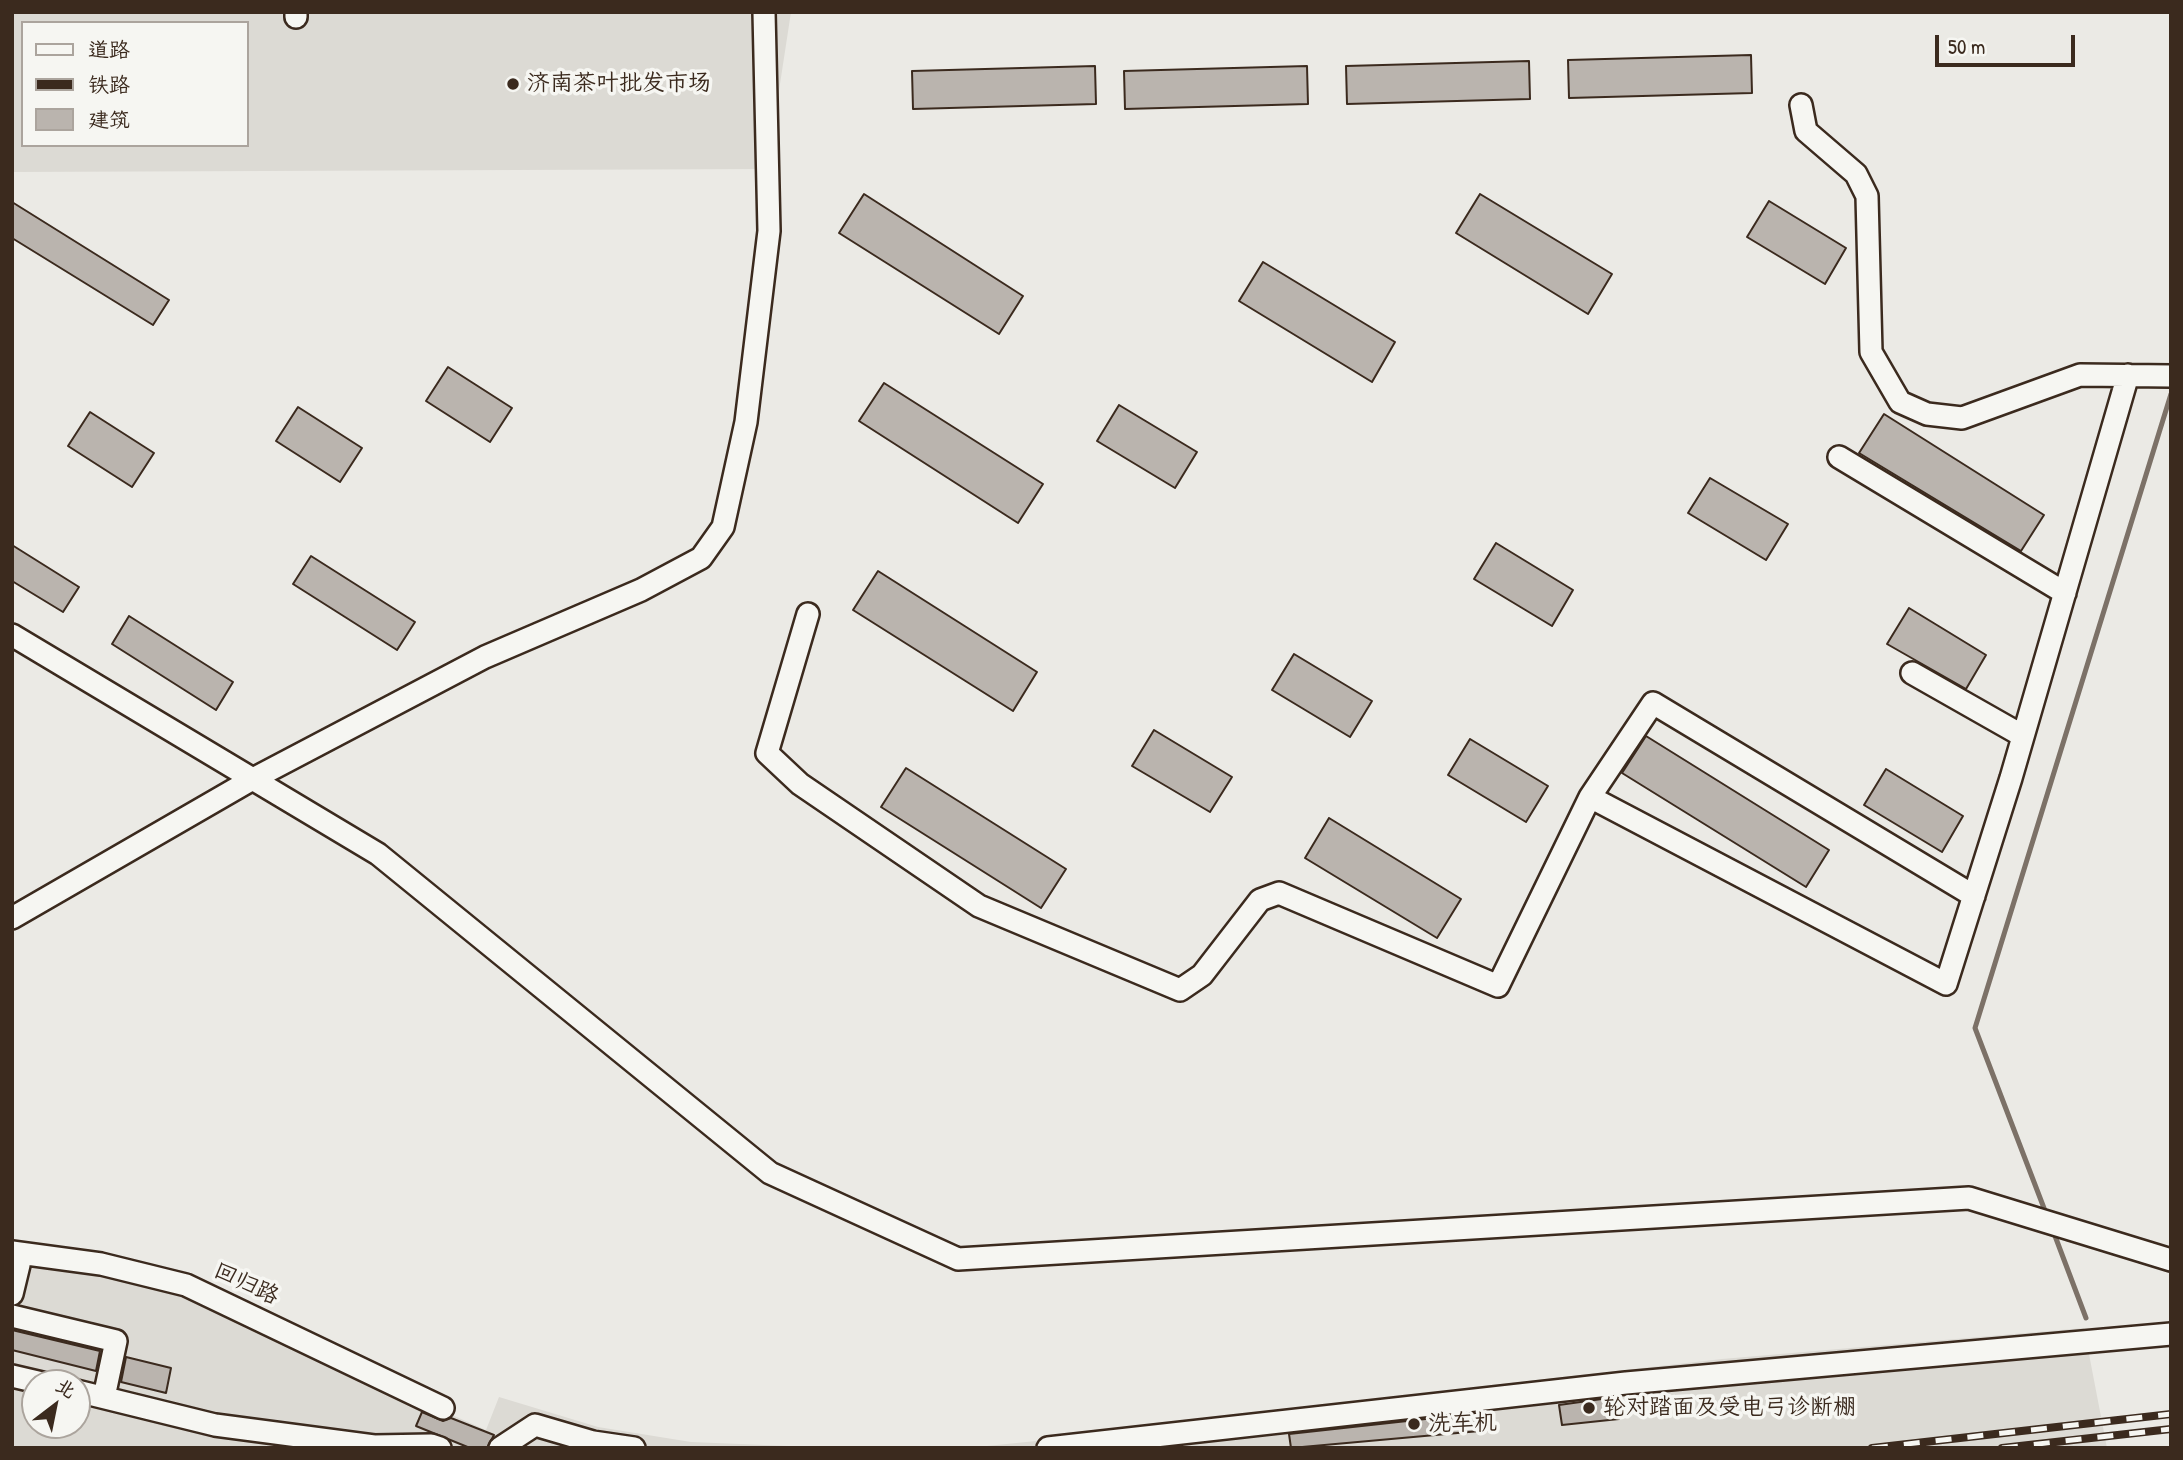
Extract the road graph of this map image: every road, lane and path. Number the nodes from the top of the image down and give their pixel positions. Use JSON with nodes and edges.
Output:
{"nodes":[{"id":1,"x":764,"y":12,"type":"edge"},
{"id":2,"x":1801,"y":105,"type":"dead end"},
{"id":3,"x":2128,"y":375,"type":"junction"},
{"id":4,"x":2164,"y":376,"type":"edge"},
{"id":5,"x":1839,"y":457,"type":"dead end"},
{"id":6,"x":2064,"y":593,"type":"junction"},
{"id":7,"x":808,"y":614,"type":"dead end"},
{"id":8,"x":12,"y":635,"type":"edge"},
{"id":9,"x":1912,"y":673,"type":"dead end"},
{"id":10,"x":2023,"y":736,"type":"junction"},
{"id":11,"x":251,"y":780,"type":"junction"},
{"id":12,"x":1590,"y":797,"type":"junction"},
{"id":13,"x":1974,"y":896,"type":"junction"},
{"id":14,"x":12,"y":918,"type":"edge"},
{"id":15,"x":16,"y":1259,"type":"edge"},
{"id":16,"x":2171,"y":1260,"type":"edge"},
{"id":17,"x":12,"y":1294,"type":"edge"},
{"id":18,"x":12,"y":1316,"type":"edge"},
{"id":19,"x":2171,"y":1334,"type":"edge"},
{"id":20,"x":91,"y":1394,"type":"edge"},
{"id":21,"x":104,"y":1396,"type":"junction"},
{"id":22,"x":443,"y":1408,"type":"dead end"},
{"id":23,"x":440,"y":1448,"type":"edge"},
{"id":24,"x":500,"y":1448,"type":"edge"},
{"id":25,"x":634,"y":1448,"type":"edge"},
{"id":26,"x":1048,"y":1448,"type":"edge"}],
"edges":[{"from":1,"to":11,"type":"street"},
{"from":2,"to":3,"type":"street"},
{"from":3,"to":4,"type":"street"},
{"from":3,"to":6,"type":"street"},
{"from":5,"to":6,"type":"street"},
{"from":6,"to":10,"type":"street"},
{"from":7,"to":12,"type":"street"},
{"from":8,"to":11,"type":"street"},
{"from":9,"to":10,"type":"street"},
{"from":10,"to":13,"type":"street"},
{"from":11,"to":14,"type":"street"},
{"from":11,"to":16,"type":"street"},
{"from":12,"to":13,"type":"street"},
{"from":12,"to":13,"type":"street"},
{"from":15,"to":17,"type":"street"},
{"from":15,"to":22,"type":"street","name":"回归路"},
{"from":18,"to":21,"type":"street"},
{"from":19,"to":26,"type":"street"},
{"from":20,"to":21,"type":"street"},
{"from":21,"to":23,"type":"street"},
{"from":24,"to":25,"type":"street"}]}
